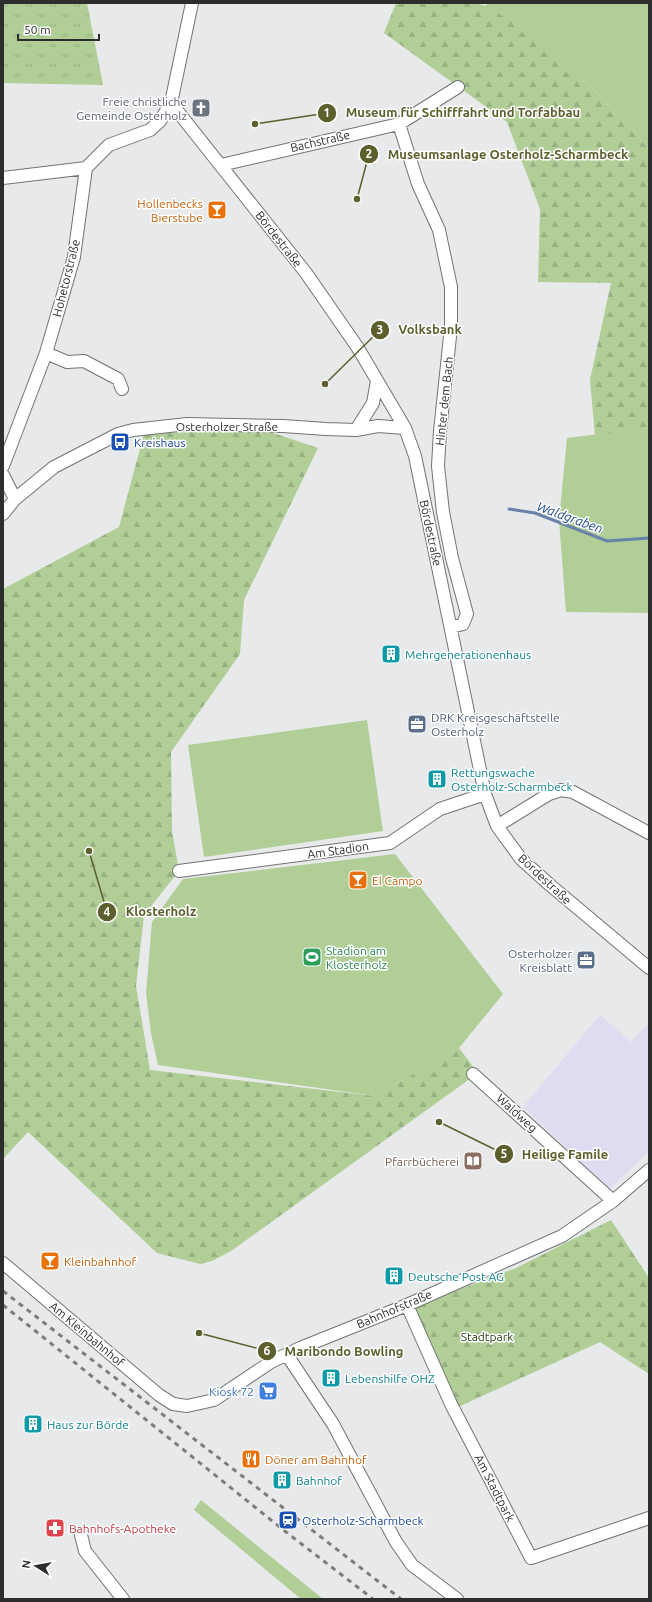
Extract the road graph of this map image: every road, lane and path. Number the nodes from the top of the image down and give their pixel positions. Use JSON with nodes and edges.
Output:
{"nodes":[{"id":1,"x":192,"y":3,"type":"edge"},
{"id":2,"x":458,"y":87,"type":"dead end"},
{"id":3,"x":171,"y":103,"type":"junction"},
{"id":4,"x":399,"y":124,"type":"junction"},
{"id":5,"x":221,"y":165,"type":"junction"},
{"id":6,"x":86,"y":168,"type":"junction"},
{"id":7,"x":3,"y":178,"type":"edge"},
{"id":8,"x":46,"y":353,"type":"junction"},
{"id":9,"x":377,"y":382,"type":"junction"},
{"id":10,"x":122,"y":389,"type":"dead end"},
{"id":11,"x":405,"y":428,"type":"junction"},
{"id":12,"x":356,"y":430,"type":"junction"},
{"id":13,"x":3,"y":466,"type":"edge"},
{"id":14,"x":3,"y":475,"type":"edge"},
{"id":15,"x":15,"y":499,"type":"junction"},
{"id":16,"x":3,"y":514,"type":"edge"},
{"id":17,"x":451,"y":627,"type":"junction"},
{"id":18,"x":485,"y":794,"type":"junction"},
{"id":19,"x":496,"y":826,"type":"junction"},
{"id":20,"x":649,"y":833,"type":"edge"},
{"id":21,"x":179,"y":871,"type":"dead end"},
{"id":22,"x":649,"y":968,"type":"edge"},
{"id":23,"x":473,"y":1074,"type":"dead end"},
{"id":24,"x":649,"y":1170,"type":"edge"},
{"id":25,"x":613,"y":1201,"type":"junction"},
{"id":26,"x":3,"y":1263,"type":"edge"},
{"id":27,"x":407,"y":1305,"type":"junction"},
{"id":28,"x":287,"y":1355,"type":"junction"},
{"id":29,"x":173,"y":1404,"type":"joint"},
{"id":30,"x":649,"y":1518,"type":"edge"},
{"id":31,"x":81,"y":1535,"type":"dead end"},
{"id":32,"x":123,"y":1599,"type":"edge"},
{"id":33,"x":457,"y":1599,"type":"edge"}],
"edges":[{"from":1,"to":3,"type":"street"},
{"from":2,"to":4,"type":"street","name":"Bachstraße"},
{"from":3,"to":5,"type":"street","name":"Bördestraße"},
{"from":3,"to":6,"type":"street"},
{"from":4,"to":5,"type":"street","name":"Bachstraße"},
{"from":4,"to":17,"type":"street","name":"Hinter dem Bach"},
{"from":5,"to":9,"type":"street","name":"Bördestraße"},
{"from":6,"to":7,"type":"street"},
{"from":6,"to":8,"type":"street","name":"Hohetorstraße"},
{"from":8,"to":10,"type":"street"},
{"from":8,"to":13,"type":"street","name":"Hohetorstraße"},
{"from":9,"to":11,"type":"street","name":"Bördestraße"},
{"from":9,"to":12,"type":"street"},
{"from":11,"to":12,"type":"street","name":"Osterholzer Straße"},
{"from":11,"to":17,"type":"street","name":"Bördestraße"},
{"from":12,"to":15,"type":"street","name":"Osterholzer Straße"},
{"from":14,"to":15,"type":"street"},
{"from":15,"to":16,"type":"street","name":"Osterholzer Straße"},
{"from":17,"to":18,"type":"street","name":"Bördestraße"},
{"from":18,"to":19,"type":"street","name":"Bördestraße"},
{"from":18,"to":21,"type":"street","name":"Am Stadion"},
{"from":19,"to":20,"type":"street"},
{"from":19,"to":22,"type":"street","name":"Bördestraße"},
{"from":23,"to":25,"type":"street","name":"Waldweg"},
{"from":24,"to":25,"type":"street","name":"Bahnhofstraße"},
{"from":25,"to":27,"type":"street","name":"Bahnhofstraße"},
{"from":26,"to":29,"type":"street","name":"Am Kleinbahnhof"},
{"from":27,"to":28,"type":"street","name":"Bahnhofstraße"},
{"from":27,"to":30,"type":"street","name":"Am Stadtpark"},
{"from":28,"to":29,"type":"street","name":"Bahnhofstraße"},
{"from":28,"to":33,"type":"street"},
{"from":31,"to":32,"type":"street"}]}
